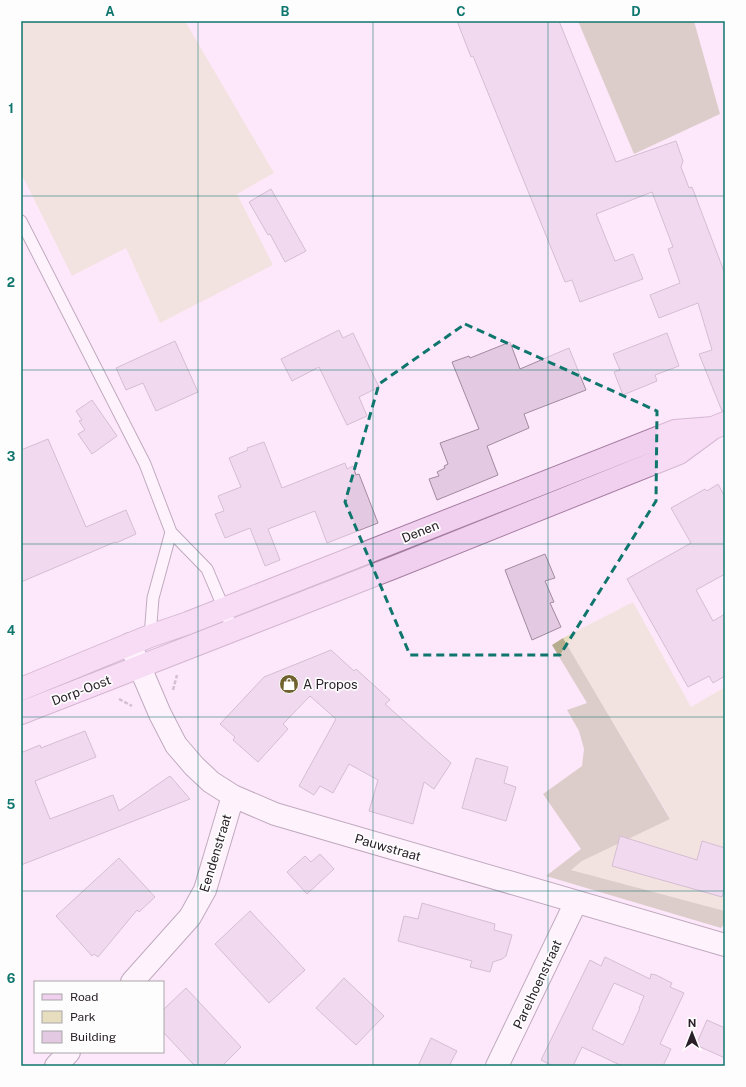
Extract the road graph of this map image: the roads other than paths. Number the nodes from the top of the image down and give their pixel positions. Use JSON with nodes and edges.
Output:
{"nodes":[{"id":1,"x":21,"y":221,"type":"edge"},
{"id":2,"x":719,"y":425,"type":"edge"},
{"id":3,"x":172,"y":532,"type":"junction"},
{"id":4,"x":223,"y":609,"type":"junction"},
{"id":5,"x":233,"y":630,"type":"junction"},
{"id":6,"x":150,"y":636,"type":"junction"},
{"id":7,"x":130,"y":644,"type":"junction"},
{"id":8,"x":141,"y":667,"type":"junction"},
{"id":9,"x":21,"y":689,"type":"edge"},
{"id":10,"x":21,"y":713,"type":"edge"},
{"id":11,"x":233,"y":796,"type":"junction"},
{"id":12,"x":576,"y":902,"type":"junction"},
{"id":13,"x":725,"y":945,"type":"edge"},
{"id":14,"x":133,"y":981,"type":"edge"},
{"id":15,"x":68,"y":1053,"type":"edge"},
{"id":16,"x":56,"y":1066,"type":"edge"},
{"id":17,"x":497,"y":1066,"type":"edge"}],
"edges":[{"from":1,"to":3,"type":"lane"},
{"from":2,"to":4,"type":"main road","name":"Denen"},
{"from":2,"to":5,"type":"main road","name":"Denen"},
{"from":3,"to":4,"type":"lane"},
{"from":3,"to":6,"type":"lane"},
{"from":4,"to":5,"type":"lane"},
{"from":4,"to":6,"type":"main road","name":"Denen"},
{"from":5,"to":8,"type":"main road","name":"Denen"},
{"from":6,"to":7,"type":"main road","name":"Denen"},
{"from":7,"to":8,"type":"street","name":"Pauwstraat"},
{"from":7,"to":9,"type":"main road","name":"Dorp-Oost"},
{"from":8,"to":10,"type":"main road","name":"Dorp-Oost"},
{"from":8,"to":11,"type":"street","name":"Pauwstraat"},
{"from":11,"to":12,"type":"street","name":"Pauwstraat"},
{"from":11,"to":14,"type":"street","name":"Eendenstraat"},
{"from":12,"to":13,"type":"street","name":"Pauwstraat"},
{"from":12,"to":17,"type":"street","name":"Parelhoenstraat"},
{"from":15,"to":16,"type":"street"}]}
